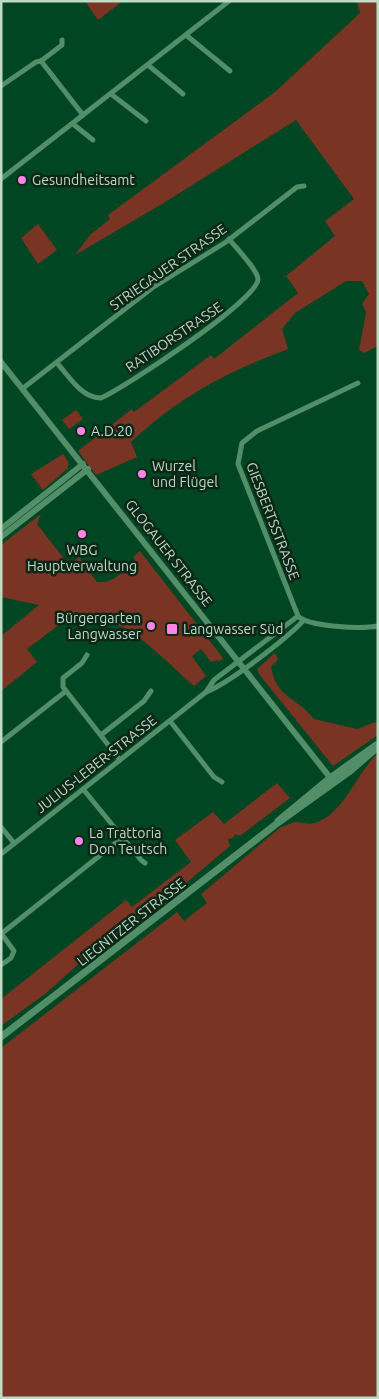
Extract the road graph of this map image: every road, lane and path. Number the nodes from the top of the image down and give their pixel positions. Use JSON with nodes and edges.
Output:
{"nodes":[{"id":1,"x":229,"y":1,"type":"edge"},
{"id":2,"x":186,"y":35,"type":"junction"},
{"id":3,"x":62,"y":40,"type":"dead end"},
{"id":4,"x":41,"y":61,"type":"junction"},
{"id":5,"x":148,"y":65,"type":"junction"},
{"id":6,"x":230,"y":71,"type":"dead end"},
{"id":7,"x":1,"y":86,"type":"edge"},
{"id":8,"x":111,"y":94,"type":"junction"},
{"id":9,"x":183,"y":94,"type":"dead end"},
{"id":10,"x":83,"y":115,"type":"junction"},
{"id":11,"x":146,"y":121,"type":"dead end"},
{"id":12,"x":73,"y":124,"type":"junction"},
{"id":13,"x":94,"y":140,"type":"dead end"},
{"id":14,"x":1,"y":180,"type":"edge"},
{"id":15,"x":304,"y":186,"type":"dead end"},
{"id":16,"x":229,"y":239,"type":"junction"},
{"id":17,"x":1,"y":362,"type":"edge"},
{"id":18,"x":57,"y":362,"type":"junction"},
{"id":19,"x":358,"y":383,"type":"dead end"},
{"id":20,"x":22,"y":389,"type":"junction"},
{"id":21,"x":85,"y":466,"type":"junction"},
{"id":22,"x":1,"y":529,"type":"edge"},
{"id":23,"x":1,"y":537,"type":"edge"},
{"id":24,"x":298,"y":616,"type":"junction"},
{"id":25,"x":303,"y":621,"type":"junction"},
{"id":26,"x":378,"y":626,"type":"edge"},
{"id":27,"x":87,"y":655,"type":"dead end"},
{"id":28,"x":242,"y":664,"type":"junction"},
{"id":29,"x":66,"y":691,"type":"junction"},
{"id":30,"x":152,"y":692,"type":"dead end"},
{"id":31,"x":170,"y":720,"type":"junction"},
{"id":32,"x":102,"y":735,"type":"junction"},
{"id":33,"x":1,"y":742,"type":"edge"},
{"id":34,"x":378,"y":746,"type":"edge"},
{"id":35,"x":120,"y":760,"type":"junction"},
{"id":36,"x":333,"y":780,"type":"junction"},
{"id":37,"x":222,"y":782,"type":"dead end"},
{"id":38,"x":83,"y":789,"type":"junction"},
{"id":39,"x":1,"y":827,"type":"edge"},
{"id":40,"x":122,"y":838,"type":"junction"},
{"id":41,"x":14,"y":843,"type":"junction"},
{"id":42,"x":1,"y":854,"type":"edge"},
{"id":43,"x":145,"y":863,"type":"dead end"},
{"id":44,"x":1,"y":933,"type":"edge"},
{"id":45,"x":1,"y":965,"type":"edge"},
{"id":46,"x":1,"y":1037,"type":"edge"}],
"edges":[{"from":1,"to":2,"type":"street"},
{"from":2,"to":5,"type":"street"},
{"from":2,"to":6,"type":"street"},
{"from":3,"to":4,"type":"street"},
{"from":4,"to":7,"type":"street"},
{"from":4,"to":10,"type":"street"},
{"from":5,"to":8,"type":"street"},
{"from":5,"to":9,"type":"street"},
{"from":8,"to":10,"type":"street"},
{"from":8,"to":11,"type":"street"},
{"from":10,"to":12,"type":"street"},
{"from":12,"to":13,"type":"street"},
{"from":12,"to":14,"type":"street"},
{"from":15,"to":16,"type":"street","name":"STRIEGAUER STRASSE"},
{"from":16,"to":18,"type":"street","name":"STRIEGAUER STRASSE"},
{"from":16,"to":18,"type":"street","name":"RATIBORSTRASSE"},
{"from":17,"to":20,"type":"street","name":"GLOGAUER STRASSE"},
{"from":18,"to":20,"type":"street","name":"STRIEGAUER STRASSE"},
{"from":19,"to":24,"type":"street","name":"GIESBERTSSTRASSE"},
{"from":20,"to":21,"type":"street","name":"GLOGAUER STRASSE"},
{"from":21,"to":22,"type":"street"},
{"from":21,"to":23,"type":"street"},
{"from":21,"to":28,"type":"street","name":"GLOGAUER STRASSE"},
{"from":24,"to":25,"type":"street"},
{"from":24,"to":28,"type":"street"},
{"from":25,"to":26,"type":"street"},
{"from":25,"to":28,"type":"street"},
{"from":27,"to":29,"type":"street"},
{"from":28,"to":31,"type":"street","name":"JULIUS-LEBER-STRASSE"},
{"from":28,"to":36,"type":"street","name":"GLOGAUER STRASSE"},
{"from":29,"to":32,"type":"street"},
{"from":29,"to":33,"type":"street"},
{"from":30,"to":32,"type":"street"},
{"from":31,"to":35,"type":"street","name":"JULIUS-LEBER-STRASSE"},
{"from":31,"to":37,"type":"street"},
{"from":32,"to":35,"type":"street"},
{"from":34,"to":36,"type":"main road","name":"LIEGNITZER STRASSE"},
{"from":35,"to":38,"type":"street","name":"JULIUS-LEBER-STRASSE"},
{"from":36,"to":46,"type":"main road","name":"LIEGNITZER STRASSE"},
{"from":38,"to":40,"type":"street"},
{"from":38,"to":41,"type":"street","name":"JULIUS-LEBER-STRASSE"},
{"from":39,"to":41,"type":"street"},
{"from":40,"to":43,"type":"street"},
{"from":40,"to":44,"type":"street"},
{"from":41,"to":42,"type":"street","name":"JULIUS-LEBER-STRASSE"},
{"from":44,"to":45,"type":"street"}]}
